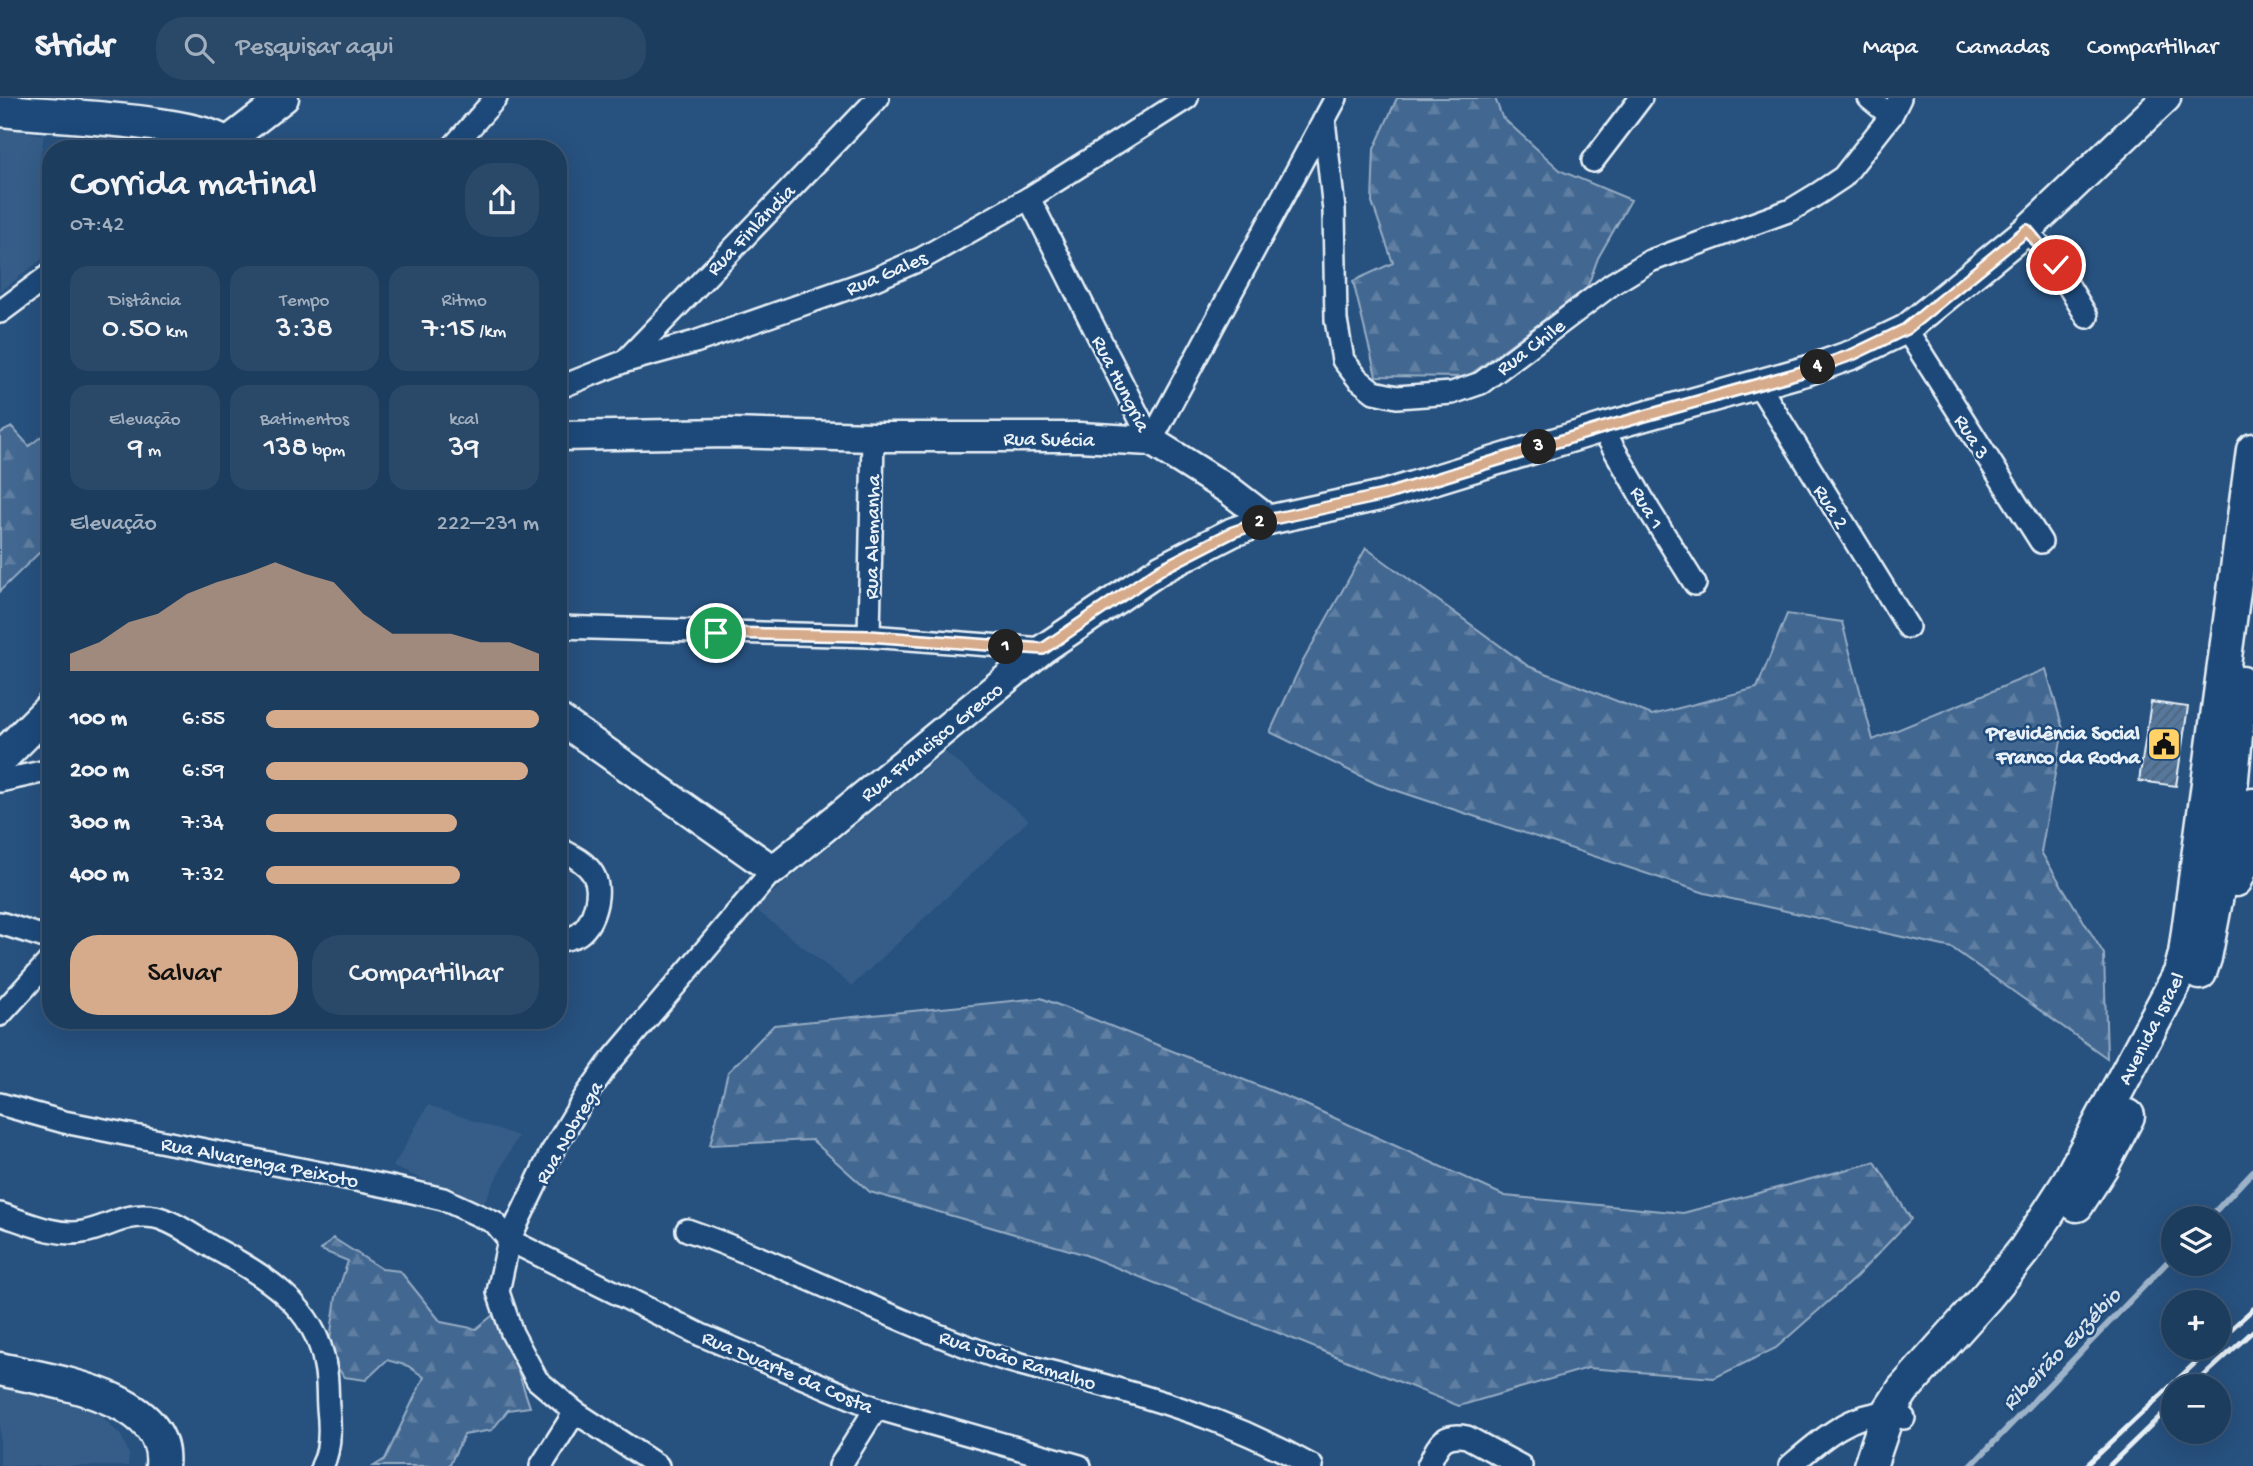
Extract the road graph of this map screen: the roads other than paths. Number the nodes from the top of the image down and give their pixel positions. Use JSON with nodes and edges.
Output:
{"nodes":[{"id":1,"x":284,"y":98,"type":"edge"},
{"id":2,"x":496,"y":98,"type":"edge"},
{"id":3,"x":878,"y":98,"type":"edge"},
{"id":4,"x":1186,"y":98,"type":"edge"},
{"id":5,"x":1336,"y":98,"type":"edge"},
{"id":6,"x":1641,"y":98,"type":"edge"},
{"id":7,"x":1868,"y":98,"type":"edge"},
{"id":8,"x":2166,"y":98,"type":"edge"},
{"id":9,"x":1895,"y":107,"type":"edge"},
{"id":10,"x":0,"y":110,"type":"edge"},
{"id":11,"x":1324,"y":120,"type":"junction"},
{"id":12,"x":213,"y":140,"type":"edge"},
{"id":13,"x":232,"y":140,"type":"edge"},
{"id":14,"x":459,"y":140,"type":"edge"},
{"id":15,"x":1594,"y":161,"type":"dead end"},
{"id":16,"x":1029,"y":198,"type":"junction"},
{"id":17,"x":2027,"y":230,"type":"junction"},
{"id":18,"x":42,"y":281,"type":"edge"},
{"id":19,"x":0,"y":312,"type":"edge"},
{"id":20,"x":2087,"y":317,"type":"dead end"},
{"id":21,"x":1906,"y":329,"type":"junction"},
{"id":22,"x":624,"y":362,"type":"junction"},
{"id":23,"x":567,"y":384,"type":"edge"},
{"id":24,"x":1758,"y":384,"type":"junction"},
{"id":25,"x":1602,"y":428,"type":"junction"},
{"id":26,"x":567,"y":436,"type":"edge"},
{"id":27,"x":873,"y":437,"type":"junction"},
{"id":28,"x":1151,"y":441,"type":"junction"},
{"id":29,"x":2253,"y":450,"type":"edge"},
{"id":30,"x":1268,"y":520,"type":"junction"},
{"id":31,"x":2041,"y":542,"type":"dead end"},
{"id":32,"x":1695,"y":584,"type":"dead end"},
{"id":33,"x":2253,"y":603,"type":"edge"},
{"id":34,"x":567,"y":627,"type":"edge"},
{"id":35,"x":1908,"y":627,"type":"dead end"},
{"id":36,"x":869,"y":636,"type":"junction"},
{"id":37,"x":1043,"y":649,"type":"junction"},
{"id":38,"x":2246,"y":715,"type":"edge"},
{"id":39,"x":42,"y":717,"type":"edge"},
{"id":40,"x":567,"y":724,"type":"edge"},
{"id":41,"x":2213,"y":752,"type":"junction"},
{"id":42,"x":0,"y":759,"type":"edge"},
{"id":43,"x":42,"y":772,"type":"edge"},
{"id":44,"x":0,"y":781,"type":"edge"},
{"id":45,"x":2253,"y":805,"type":"edge"},
{"id":46,"x":2204,"y":810,"type":"junction"},
{"id":47,"x":567,"y":853,"type":"edge"},
{"id":48,"x":2225,"y":853,"type":"junction"},
{"id":49,"x":773,"y":870,"type":"junction"},
{"id":50,"x":0,"y":923,"type":"edge"},
{"id":51,"x":2210,"y":932,"type":"junction"},
{"id":52,"x":42,"y":936,"type":"edge"},
{"id":53,"x":567,"y":939,"type":"edge"},
{"id":54,"x":42,"y":968,"type":"edge"},
{"id":55,"x":0,"y":1015,"type":"edge"},
{"id":56,"x":637,"y":1031,"type":"joint"},
{"id":57,"x":0,"y":1104,"type":"edge"},
{"id":58,"x":0,"y":1214,"type":"edge"},
{"id":59,"x":687,"y":1230,"type":"dead end"},
{"id":60,"x":509,"y":1240,"type":"junction"},
{"id":61,"x":0,"y":1369,"type":"edge"},
{"id":62,"x":876,"y":1408,"type":"junction"},
{"id":63,"x":575,"y":1412,"type":"junction"},
{"id":64,"x":1896,"y":1416,"type":"junction"},
{"id":65,"x":1874,"y":1458,"type":"edge"},
{"id":66,"x":162,"y":1466,"type":"edge"},
{"id":67,"x":322,"y":1466,"type":"edge"},
{"id":68,"x":541,"y":1466,"type":"edge"},
{"id":69,"x":658,"y":1466,"type":"edge"},
{"id":70,"x":840,"y":1466,"type":"edge"},
{"id":71,"x":1080,"y":1466,"type":"edge"},
{"id":72,"x":1312,"y":1466,"type":"edge"},
{"id":73,"x":1428,"y":1466,"type":"edge"},
{"id":74,"x":1521,"y":1466,"type":"edge"},
{"id":75,"x":1790,"y":1466,"type":"edge"}],
"edges":[{"from":1,"to":13,"type":"street"},
{"from":2,"to":14,"type":"street"},
{"from":3,"to":22,"type":"street","name":"Rua Finlândia"},
{"from":4,"to":16,"type":"street","name":"Rua Gales"},
{"from":5,"to":11,"type":"street"},
{"from":6,"to":15,"type":"street"},
{"from":7,"to":9,"type":"street"},
{"from":8,"to":17,"type":"street","name":"Rua Francisco Grecco"},
{"from":9,"to":11,"type":"street","name":"Rua Chile"},
{"from":10,"to":12,"type":"main road"},
{"from":11,"to":28,"type":"street"},
{"from":16,"to":22,"type":"street","name":"Rua Gales"},
{"from":16,"to":28,"type":"street","name":"Rua Hungria"},
{"from":17,"to":20,"type":"street"},
{"from":17,"to":21,"type":"street","name":"Rua Francisco Grecco"},
{"from":18,"to":19,"type":"street"},
{"from":21,"to":24,"type":"street","name":"Rua Francisco Grecco"},
{"from":21,"to":31,"type":"street","name":"Rua 3"},
{"from":22,"to":23,"type":"street","name":"Rua Gales"},
{"from":24,"to":25,"type":"street","name":"Rua Francisco Grecco"},
{"from":24,"to":35,"type":"street","name":"Rua 2"},
{"from":25,"to":30,"type":"street","name":"Rua Francisco Grecco"},
{"from":25,"to":32,"type":"street","name":"Rua 1"},
{"from":26,"to":27,"type":"street","name":"Rua Suécia"},
{"from":27,"to":28,"type":"street","name":"Rua Suécia"},
{"from":27,"to":36,"type":"street","name":"Rua Alemanha"},
{"from":28,"to":30,"type":"street","name":"Rua Hungria"},
{"from":29,"to":41,"type":"main road","name":"Avenida Israel"},
{"from":30,"to":37,"type":"street","name":"Rua Francisco Grecco"},
{"from":33,"to":38,"type":"main road","name":"Avenida Israel"},
{"from":34,"to":36,"type":"street"},
{"from":36,"to":37,"type":"street"},
{"from":37,"to":49,"type":"street","name":"Rua Francisco Grecco"},
{"from":38,"to":41,"type":"main road"},
{"from":38,"to":48,"type":"main road","name":"Avenida Israel"},
{"from":39,"to":42,"type":"main road"},
{"from":40,"to":49,"type":"street"},
{"from":41,"to":46,"type":"main road","name":"Avenida Israel"},
{"from":43,"to":44,"type":"street"},
{"from":45,"to":51,"type":"main road"},
{"from":46,"to":48,"type":"main road"},
{"from":46,"to":64,"type":"main road","name":"Avenida Israel"},
{"from":47,"to":53,"type":"street"},
{"from":48,"to":51,"type":"main road","name":"Avenida Israel"},
{"from":49,"to":56,"type":"street","name":"Rua Francisco Grecco"},
{"from":50,"to":52,"type":"street"},
{"from":51,"to":64,"type":"main road","name":"Avenida Israel"},
{"from":54,"to":55,"type":"street"},
{"from":56,"to":60,"type":"street","name":"Rua Nobrega"},
{"from":57,"to":60,"type":"street","name":"Rua Alvarenga Peixoto"},
{"from":58,"to":67,"type":"street"},
{"from":59,"to":72,"type":"street","name":"Rua João Ramalho"},
{"from":60,"to":62,"type":"street","name":"Rua Duarte da Costa"},
{"from":60,"to":63,"type":"street","name":"Rua Nobrega"},
{"from":61,"to":66,"type":"main road"},
{"from":62,"to":70,"type":"street"},
{"from":62,"to":71,"type":"street","name":"Rua Duarte da Costa"},
{"from":63,"to":68,"type":"street"},
{"from":63,"to":69,"type":"street","name":"Rua Nobrega"},
{"from":64,"to":65,"type":"main road","name":"Avenida Israel"},
{"from":64,"to":75,"type":"street"},
{"from":73,"to":74,"type":"street"}]}
